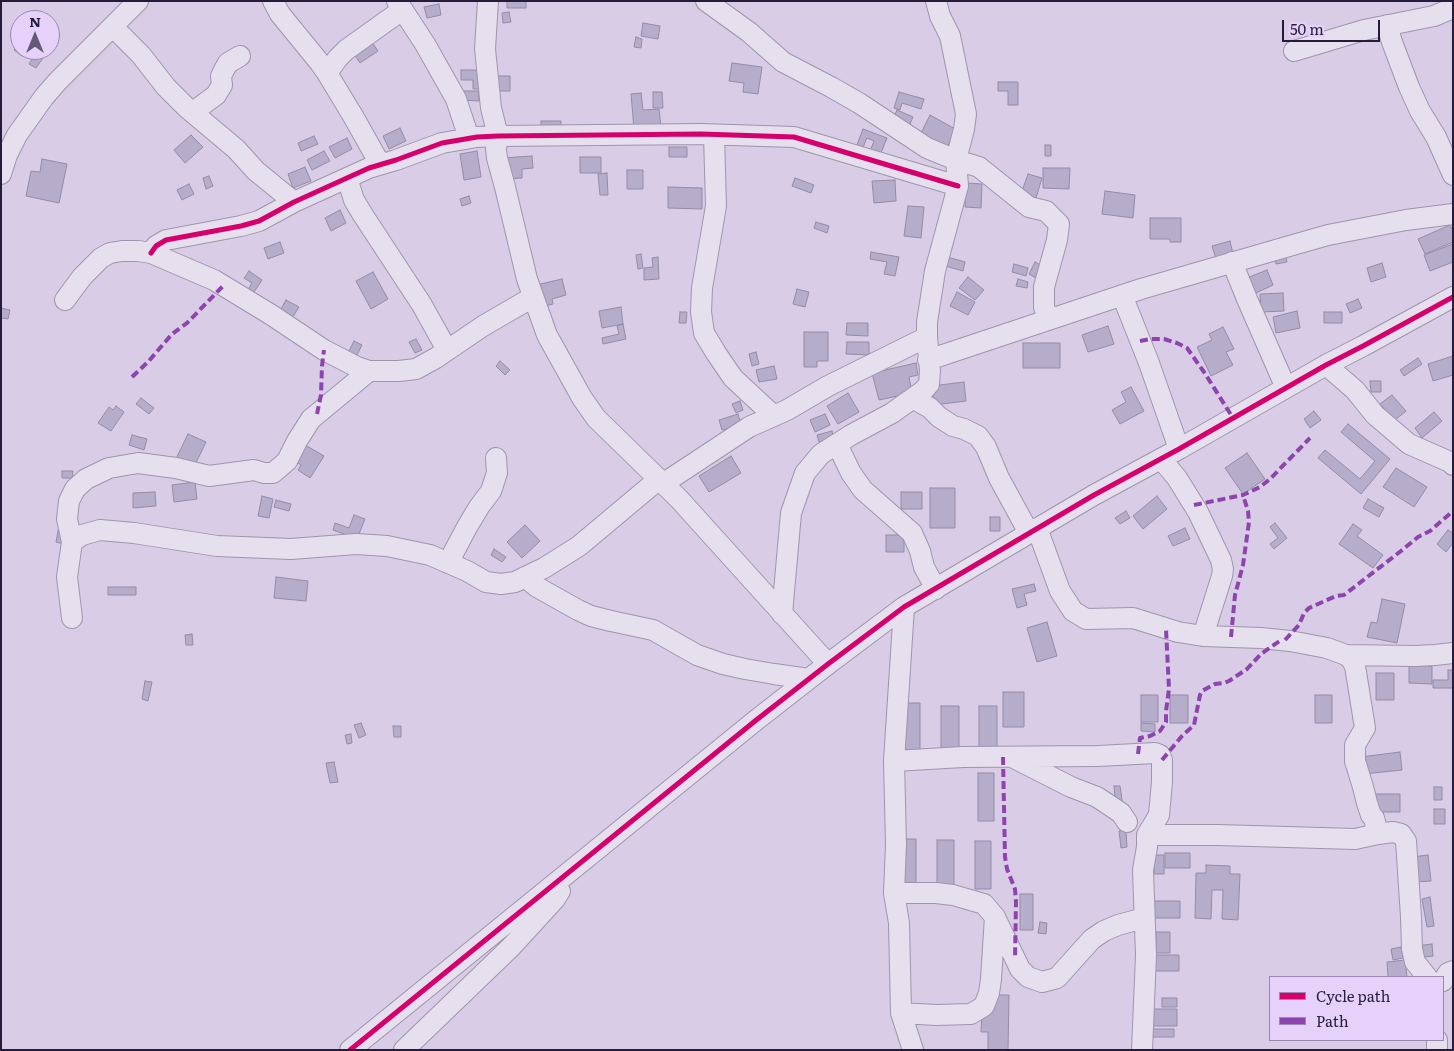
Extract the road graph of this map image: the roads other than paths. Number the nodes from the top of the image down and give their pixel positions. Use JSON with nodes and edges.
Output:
{"nodes":[{"id":1,"x":138,"y":1,"type":"edge"},
{"id":2,"x":273,"y":1,"type":"edge"},
{"id":3,"x":488,"y":1,"type":"edge"},
{"id":4,"x":706,"y":1,"type":"edge"},
{"id":5,"x":936,"y":1,"type":"edge"},
{"id":6,"x":400,"y":6,"type":"edge"},
{"id":7,"x":1453,"y":8,"type":"edge"},
{"id":8,"x":1387,"y":25,"type":"junction"},
{"id":9,"x":113,"y":27,"type":"junction"},
{"id":10,"x":1294,"y":51,"type":"dead end"},
{"id":11,"x":240,"y":56,"type":"dead end"},
{"id":12,"x":327,"y":73,"type":"junction"},
{"id":13,"x":193,"y":112,"type":"junction"},
{"id":14,"x":714,"y":135,"type":"junction"},
{"id":15,"x":498,"y":136,"type":"junction"},
{"id":16,"x":469,"y":138,"type":"junction"},
{"id":17,"x":4,"y":152,"type":"edge"},
{"id":18,"x":956,"y":160,"type":"junction"},
{"id":19,"x":380,"y":164,"type":"junction"},
{"id":20,"x":1,"y":174,"type":"edge"},
{"id":21,"x":1453,"y":175,"type":"edge"},
{"id":22,"x":347,"y":178,"type":"junction"},
{"id":23,"x":958,"y":186,"type":"junction"},
{"id":24,"x":294,"y":202,"type":"junction"},
{"id":25,"x":1453,"y":214,"type":"edge"},
{"id":26,"x":151,"y":253,"type":"junction"},
{"id":27,"x":1232,"y":262,"type":"junction"},
{"id":28,"x":1122,"y":295,"type":"junction"},
{"id":29,"x":533,"y":297,"type":"junction"},
{"id":30,"x":1453,"y":297,"type":"edge"},
{"id":31,"x":65,"y":300,"type":"dead end"},
{"id":32,"x":1048,"y":320,"type":"junction"},
{"id":33,"x":927,"y":337,"type":"junction"},
{"id":34,"x":447,"y":350,"type":"junction"},
{"id":35,"x":928,"y":360,"type":"junction"},
{"id":36,"x":1326,"y":365,"type":"junction"},
{"id":37,"x":368,"y":371,"type":"junction"},
{"id":38,"x":1286,"y":388,"type":"junction"},
{"id":39,"x":914,"y":399,"type":"junction"},
{"id":40,"x":774,"y":416,"type":"junction"},
{"id":41,"x":836,"y":444,"type":"junction"},
{"id":42,"x":1170,"y":454,"type":"junction"},
{"id":43,"x":496,"y":458,"type":"dead end"},
{"id":44,"x":1453,"y":465,"type":"edge"},
{"id":45,"x":661,"y":481,"type":"junction"},
{"id":46,"x":1033,"y":531,"type":"junction"},
{"id":47,"x":72,"y":542,"type":"junction"},
{"id":48,"x":448,"y":563,"type":"junction"},
{"id":49,"x":525,"y":577,"type":"junction"},
{"id":50,"x":936,"y":589,"type":"junction"},
{"id":51,"x":904,"y":607,"type":"junction"},
{"id":52,"x":782,"y":614,"type":"junction"},
{"id":53,"x":72,"y":618,"type":"dead end"},
{"id":54,"x":1203,"y":636,"type":"junction"},
{"id":55,"x":1453,"y":653,"type":"edge"},
{"id":56,"x":1346,"y":655,"type":"junction"},
{"id":57,"x":828,"y":664,"type":"junction"},
{"id":58,"x":809,"y":679,"type":"junction"},
{"id":59,"x":1010,"y":756,"type":"junction"},
{"id":60,"x":894,"y":761,"type":"junction"},
{"id":61,"x":1127,"y":822,"type":"dead end"},
{"id":62,"x":1378,"y":834,"type":"junction"},
{"id":63,"x":1147,"y":835,"type":"junction"},
{"id":64,"x":575,"y":868,"type":"junction"},
{"id":65,"x":894,"y":893,"type":"junction"},
{"id":66,"x":995,"y":917,"type":"junction"},
{"id":67,"x":1144,"y":918,"type":"junction"},
{"id":68,"x":1453,"y":971,"type":"edge"},
{"id":69,"x":1425,"y":976,"type":"edge"},
{"id":70,"x":1444,"y":980,"type":"edge"},
{"id":71,"x":900,"y":1013,"type":"junction"},
{"id":72,"x":350,"y":1050,"type":"edge"},
{"id":73,"x":404,"y":1050,"type":"edge"},
{"id":74,"x":913,"y":1050,"type":"edge"},
{"id":75,"x":1142,"y":1050,"type":"edge"}],
"edges":[{"from":1,"to":9,"type":"street"},
{"from":2,"to":12,"type":"street"},
{"from":3,"to":15,"type":"street"},
{"from":4,"to":18,"type":"street"},
{"from":5,"to":18,"type":"street"},
{"from":6,"to":12,"type":"street"},
{"from":6,"to":16,"type":"street"},
{"from":7,"to":8,"type":"street"},
{"from":8,"to":10,"type":"street"},
{"from":8,"to":21,"type":"street"},
{"from":9,"to":13,"type":"street"},
{"from":9,"to":17,"type":"street"},
{"from":11,"to":13,"type":"street"},
{"from":12,"to":19,"type":"street"},
{"from":13,"to":24,"type":"street"},
{"from":14,"to":15,"type":"street"},
{"from":14,"to":23,"type":"street"},
{"from":14,"to":40,"type":"street"},
{"from":15,"to":16,"type":"street"},
{"from":15,"to":29,"type":"street"},
{"from":16,"to":19,"type":"street"},
{"from":17,"to":20,"type":"street"},
{"from":18,"to":23,"type":"street"},
{"from":18,"to":32,"type":"street"},
{"from":19,"to":22,"type":"street"},
{"from":22,"to":24,"type":"street"},
{"from":22,"to":34,"type":"street"},
{"from":23,"to":33,"type":"street"},
{"from":24,"to":26,"type":"street"},
{"from":25,"to":27,"type":"street"},
{"from":26,"to":31,"type":"street"},
{"from":26,"to":37,"type":"street"},
{"from":27,"to":28,"type":"street"},
{"from":27,"to":38,"type":"street"},
{"from":28,"to":32,"type":"street"},
{"from":28,"to":42,"type":"street"},
{"from":29,"to":34,"type":"street"},
{"from":29,"to":45,"type":"street"},
{"from":30,"to":36,"type":"street"},
{"from":32,"to":35,"type":"street"},
{"from":33,"to":35,"type":"street"},
{"from":33,"to":40,"type":"street"},
{"from":34,"to":37,"type":"street"},
{"from":35,"to":39,"type":"street"},
{"from":36,"to":38,"type":"street"},
{"from":36,"to":44,"type":"street"},
{"from":37,"to":47,"type":"street"},
{"from":38,"to":42,"type":"street"},
{"from":39,"to":41,"type":"street"},
{"from":39,"to":46,"type":"street"},
{"from":40,"to":45,"type":"street"},
{"from":41,"to":50,"type":"street"},
{"from":41,"to":52,"type":"street"},
{"from":42,"to":46,"type":"street"},
{"from":42,"to":54,"type":"street"},
{"from":43,"to":48,"type":"street"},
{"from":45,"to":49,"type":"street"},
{"from":45,"to":52,"type":"street"},
{"from":46,"to":50,"type":"street"},
{"from":46,"to":54,"type":"street"},
{"from":47,"to":48,"type":"street"},
{"from":47,"to":53,"type":"street"},
{"from":48,"to":49,"type":"street"},
{"from":49,"to":58,"type":"street"},
{"from":50,"to":51,"type":"street"},
{"from":51,"to":57,"type":"street"},
{"from":51,"to":60,"type":"street"},
{"from":52,"to":57,"type":"street"},
{"from":54,"to":56,"type":"street"},
{"from":55,"to":56,"type":"street"},
{"from":56,"to":62,"type":"street"},
{"from":57,"to":58,"type":"street"},
{"from":58,"to":64,"type":"street"},
{"from":59,"to":60,"type":"street"},
{"from":59,"to":61,"type":"street"},
{"from":59,"to":63,"type":"street"},
{"from":60,"to":65,"type":"street"},
{"from":62,"to":63,"type":"street"},
{"from":62,"to":69,"type":"street"},
{"from":63,"to":67,"type":"street"},
{"from":64,"to":72,"type":"street"},
{"from":64,"to":73,"type":"street"},
{"from":65,"to":66,"type":"street"},
{"from":65,"to":71,"type":"street"},
{"from":66,"to":67,"type":"street"},
{"from":66,"to":71,"type":"street"},
{"from":67,"to":75,"type":"street"},
{"from":68,"to":70,"type":"street"},
{"from":71,"to":74,"type":"street"}]}
